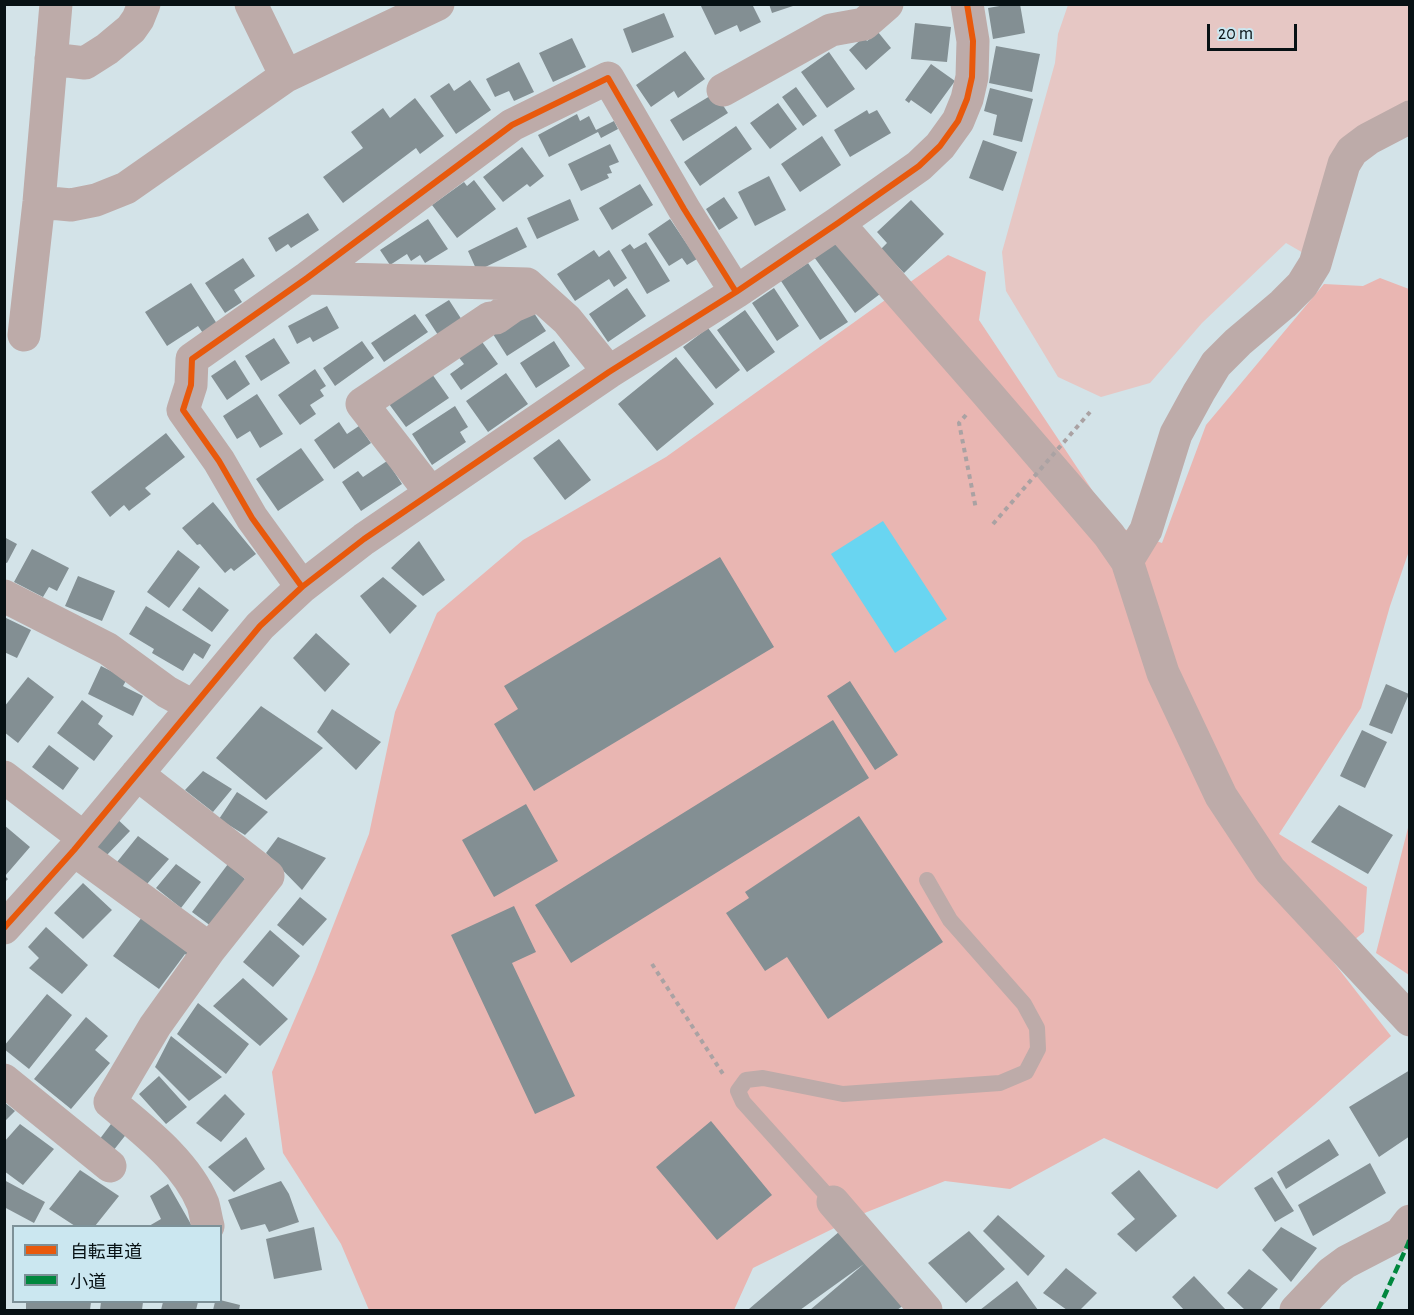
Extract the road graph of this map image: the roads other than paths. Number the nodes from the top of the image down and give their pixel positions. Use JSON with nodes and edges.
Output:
{"nodes":[{"id":1,"x":56,"y":4,"type":"edge"},
{"id":2,"x":144,"y":4,"type":"edge"},
{"id":3,"x":251,"y":4,"type":"edge"},
{"id":4,"x":438,"y":4,"type":"edge"},
{"id":5,"x":887,"y":4,"type":"edge"},
{"id":6,"x":967,"y":4,"type":"edge"},
{"id":7,"x":51,"y":59,"type":"junction"},
{"id":8,"x":286,"y":76,"type":"junction"},
{"id":9,"x":723,"y":90,"type":"dead end"},
{"id":10,"x":1410,"y":117,"type":"edge"},
{"id":11,"x":39,"y":202,"type":"junction"},
{"id":12,"x":838,"y":222,"type":"junction"},
{"id":13,"x":307,"y":278,"type":"junction"},
{"id":14,"x":736,"y":292,"type":"junction"},
{"id":15,"x":539,"y":295,"type":"junction"},
{"id":16,"x":24,"y":335,"type":"dead end"},
{"id":17,"x":609,"y":372,"type":"junction"},
{"id":18,"x":431,"y":493,"type":"junction"},
{"id":19,"x":1126,"y":561,"type":"junction"},
{"id":20,"x":302,"y":587,"type":"junction"},
{"id":21,"x":4,"y":596,"type":"edge"},
{"id":22,"x":193,"y":706,"type":"junction"},
{"id":23,"x":137,"y":774,"type":"junction"},
{"id":24,"x":4,"y":777,"type":"edge"},
{"id":25,"x":79,"y":844,"type":"junction"},
{"id":26,"x":927,"y":880,"type":"dead end"},
{"id":27,"x":4,"y":928,"type":"edge"},
{"id":28,"x":210,"y":949,"type":"junction"},
{"id":29,"x":1410,"y":1020,"type":"edge"},
{"id":30,"x":4,"y":1080,"type":"edge"},
{"id":31,"x":110,"y":1166,"type":"dead end"},
{"id":32,"x":833,"y":1202,"type":"joint"},
{"id":33,"x":1410,"y":1221,"type":"edge"},
{"id":34,"x":208,"y":1225,"type":"edge"},
{"id":35,"x":926,"y":1311,"type":"edge"},
{"id":36,"x":1296,"y":1311,"type":"edge"}],
"edges":[{"from":1,"to":7,"type":"street"},
{"from":2,"to":7,"type":"street"},
{"from":3,"to":8,"type":"street"},
{"from":4,"to":8,"type":"street"},
{"from":5,"to":9,"type":"street"},
{"from":6,"to":12,"type":"street"},
{"from":7,"to":11,"type":"street"},
{"from":8,"to":11,"type":"street"},
{"from":10,"to":19,"type":"street"},
{"from":11,"to":16,"type":"street"},
{"from":12,"to":14,"type":"street"},
{"from":12,"to":19,"type":"street"},
{"from":13,"to":14,"type":"street"},
{"from":13,"to":15,"type":"street"},
{"from":13,"to":20,"type":"street"},
{"from":14,"to":17,"type":"street"},
{"from":15,"to":17,"type":"street"},
{"from":15,"to":18,"type":"street"},
{"from":17,"to":18,"type":"street"},
{"from":18,"to":20,"type":"street"},
{"from":19,"to":29,"type":"street"},
{"from":20,"to":22,"type":"street"},
{"from":21,"to":22,"type":"street"},
{"from":22,"to":23,"type":"street"},
{"from":23,"to":25,"type":"street"},
{"from":23,"to":28,"type":"street"},
{"from":24,"to":25,"type":"street"},
{"from":25,"to":27,"type":"street"},
{"from":25,"to":28,"type":"street"},
{"from":26,"to":32,"type":"lane"},
{"from":28,"to":34,"type":"street"},
{"from":30,"to":31,"type":"street"},
{"from":32,"to":35,"type":"street"},
{"from":33,"to":36,"type":"street"}]}
